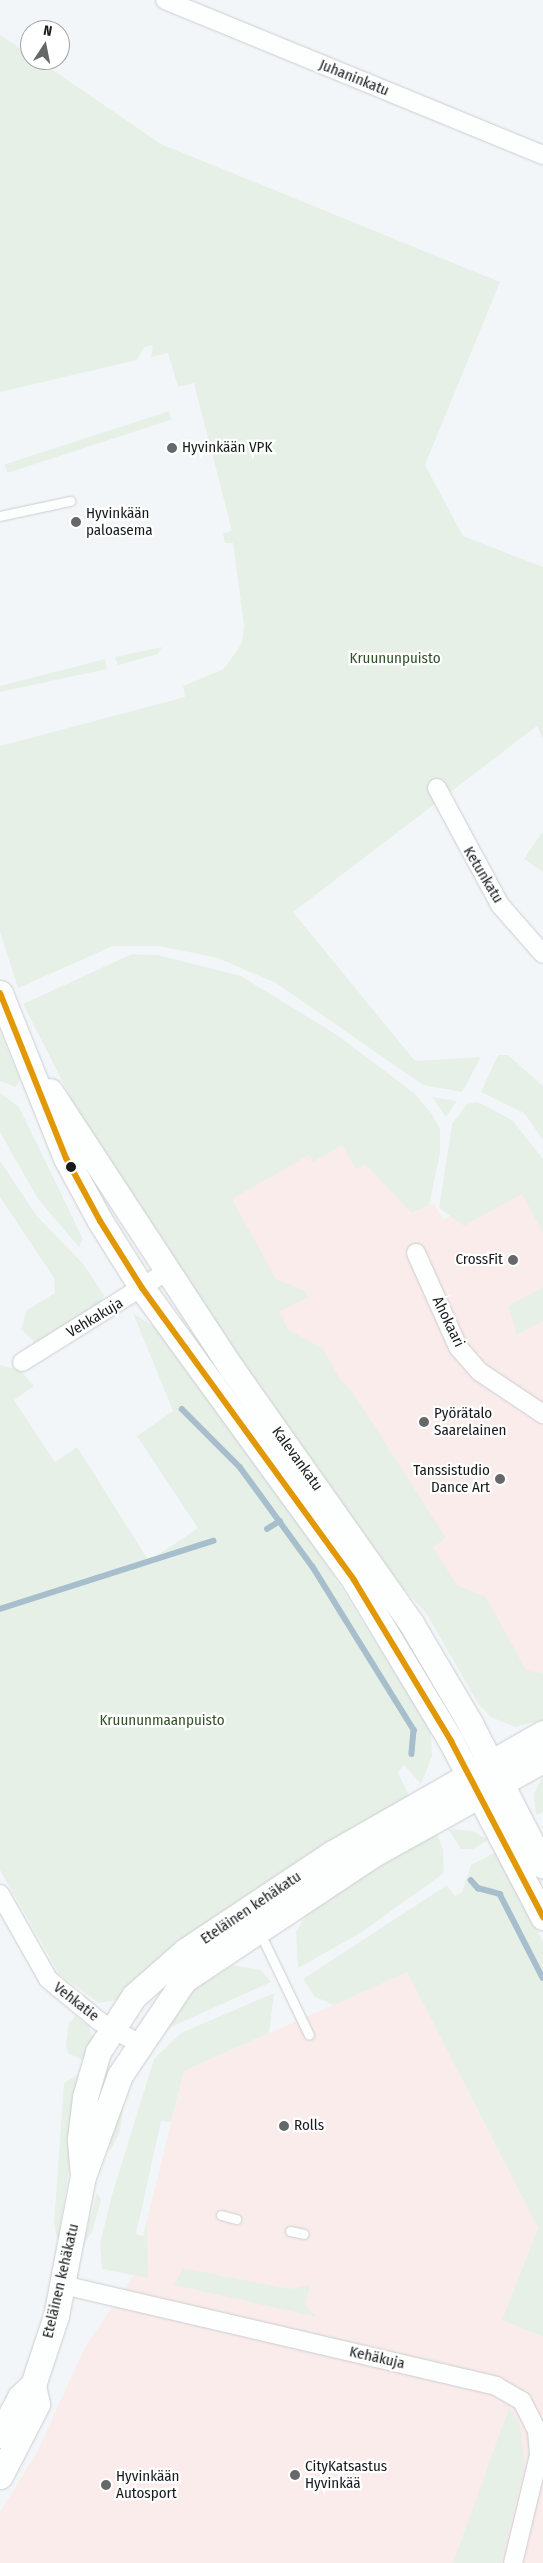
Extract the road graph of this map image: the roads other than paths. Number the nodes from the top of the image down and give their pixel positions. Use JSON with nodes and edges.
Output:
{"nodes":[{"id":1,"x":165,"y":0,"type":"edge"},
{"id":2,"x":543,"y":155,"type":"edge"},
{"id":3,"x":70,"y":501,"type":"dead end"},
{"id":4,"x":0,"y":516,"type":"edge"},
{"id":5,"x":436,"y":788,"type":"dead end"},
{"id":6,"x":543,"y":954,"type":"edge"},
{"id":7,"x":0,"y":993,"type":"edge"},
{"id":8,"x":32,"y":1064,"type":"junction"},
{"id":9,"x":416,"y":1253,"type":"dead end"},
{"id":10,"x":166,"y":1272,"type":"junction"},
{"id":11,"x":142,"y":1288,"type":"junction"},
{"id":12,"x":22,"y":1362,"type":"dead end"},
{"id":13,"x":543,"y":1414,"type":"edge"},
{"id":14,"x":543,"y":1733,"type":"edge"},
{"id":15,"x":489,"y":1760,"type":"junction"},
{"id":16,"x":543,"y":1760,"type":"edge"},
{"id":17,"x":467,"y":1772,"type":"junction"},
{"id":18,"x":502,"y":1784,"type":"junction"},
{"id":19,"x":479,"y":1796,"type":"junction"},
{"id":20,"x":543,"y":1866,"type":"edge"},
{"id":21,"x":0,"y":1894,"type":"edge"},
{"id":22,"x":543,"y":1917,"type":"edge"},
{"id":23,"x":254,"y":1921,"type":"junction"},
{"id":24,"x":111,"y":2028,"type":"junction"},
{"id":25,"x":309,"y":2035,"type":"dead end"},
{"id":26,"x":138,"y":2043,"type":"junction"},
{"id":27,"x":83,"y":2176,"type":"junction"},
{"id":28,"x":221,"y":2215,"type":"dead end"},
{"id":29,"x":236,"y":2218,"type":"dead end"},
{"id":30,"x":290,"y":2230,"type":"dead end"},
{"id":31,"x":304,"y":2234,"type":"dead end"},
{"id":32,"x":63,"y":2285,"type":"junction"},
{"id":33,"x":33,"y":2385,"type":"junction"},
{"id":34,"x":0,"y":2436,"type":"edge"},
{"id":35,"x":0,"y":2476,"type":"edge"},
{"id":36,"x":513,"y":2563,"type":"edge"}],
"edges":[{"from":1,"to":2,"type":"street","name":"Juhaninkatu"},
{"from":3,"to":4,"type":"lane"},
{"from":5,"to":6,"type":"street","name":"Ketunkatu"},
{"from":7,"to":8,"type":"main road","name":"Kalevankatu"},
{"from":8,"to":10,"type":"main road","name":"Kalevankatu"},
{"from":8,"to":11,"type":"main road","name":"Kalevankatu"},
{"from":9,"to":13,"type":"street","name":"Ahokaari"},
{"from":10,"to":11,"type":"street","name":"Vehkakuja"},
{"from":10,"to":15,"type":"main road","name":"Kalevankatu"},
{"from":11,"to":12,"type":"street","name":"Vehkakuja"},
{"from":11,"to":17,"type":"main road","name":"Kalevankatu"},
{"from":14,"to":15,"type":"main road","name":"Eteläinen kehäkatu"},
{"from":15,"to":17,"type":"main road","name":"Eteläinen kehäkatu"},
{"from":15,"to":18,"type":"main road","name":"Kalevankatu"},
{"from":16,"to":18,"type":"main road","name":"Eteläinen kehäkatu"},
{"from":17,"to":19,"type":"main road","name":"Kalevankatu"},
{"from":17,"to":23,"type":"main road","name":"Eteläinen kehäkatu"},
{"from":18,"to":19,"type":"main road","name":"Eteläinen kehäkatu"},
{"from":18,"to":20,"type":"main road","name":"Kalevankatu"},
{"from":19,"to":22,"type":"main road","name":"Kalevankatu"},
{"from":19,"to":23,"type":"main road","name":"Eteläinen kehäkatu"},
{"from":21,"to":24,"type":"street","name":"Vehkatie"},
{"from":23,"to":24,"type":"main road","name":"Eteläinen kehäkatu"},
{"from":23,"to":25,"type":"lane"},
{"from":23,"to":26,"type":"main road","name":"Eteläinen kehäkatu"},
{"from":24,"to":26,"type":"street","name":"Vehkatie"},
{"from":24,"to":27,"type":"main road","name":"Eteläinen kehäkatu"},
{"from":26,"to":27,"type":"main road","name":"Eteläinen kehäkatu"},
{"from":27,"to":32,"type":"main road","name":"Eteläinen kehäkatu"},
{"from":28,"to":29,"type":"lane"},
{"from":30,"to":31,"type":"lane"},
{"from":32,"to":33,"type":"main road","name":"Eteläinen kehäkatu"},
{"from":32,"to":36,"type":"street","name":"Kehäkuja"},
{"from":33,"to":34,"type":"main road","name":"Eteläinen kehäkatu"},
{"from":33,"to":35,"type":"main road","name":"Eteläinen kehäkatu"}]}
